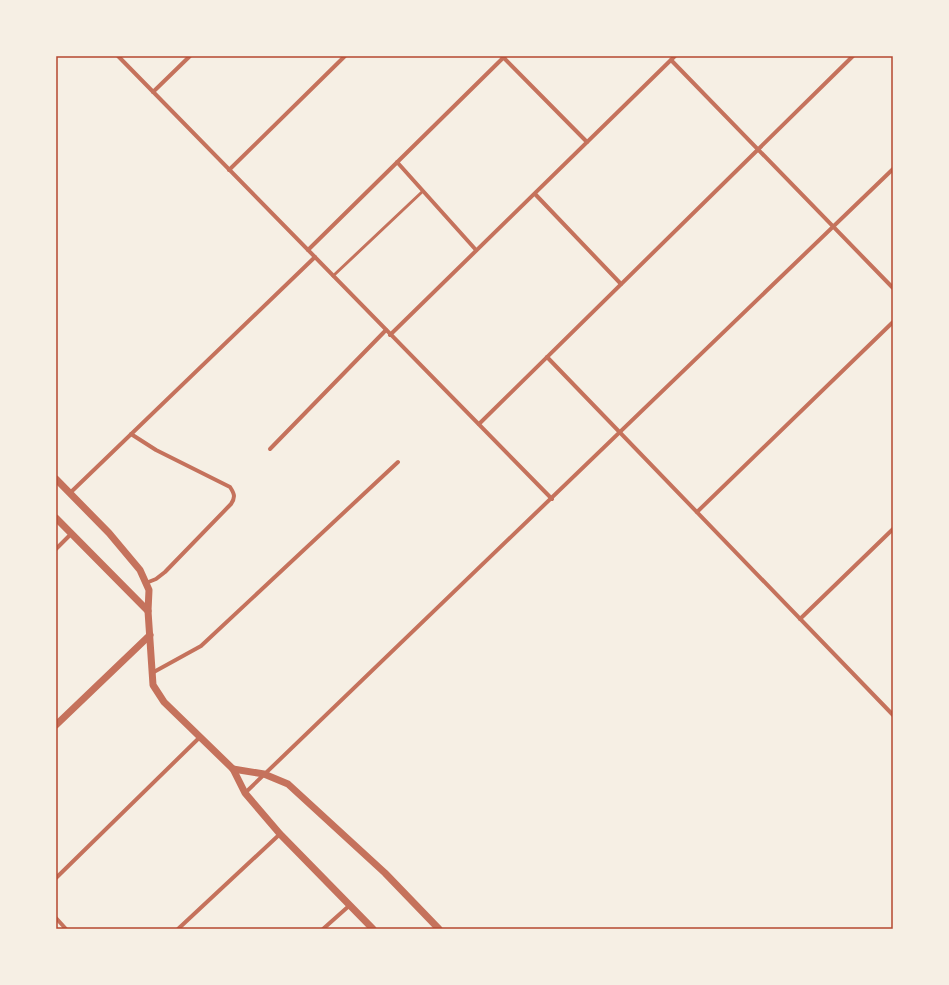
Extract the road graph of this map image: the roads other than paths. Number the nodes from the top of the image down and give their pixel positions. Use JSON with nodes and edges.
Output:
{"nodes":[{"id":1,"x":118,"y":56,"type":"edge"},
{"id":2,"x":190,"y":56,"type":"edge"},
{"id":3,"x":345,"y":56,"type":"edge"},
{"id":4,"x":504,"y":56,"type":"edge"},
{"id":5,"x":675,"y":56,"type":"edge"},
{"id":6,"x":853,"y":56,"type":"edge"},
{"id":7,"x":671,"y":60,"type":"junction"},
{"id":8,"x":153,"y":92,"type":"junction"},
{"id":9,"x":587,"y":142,"type":"junction"},
{"id":10,"x":758,"y":150,"type":"junction"},
{"id":11,"x":397,"y":162,"type":"junction"},
{"id":12,"x":893,"y":169,"type":"edge"},
{"id":13,"x":229,"y":170,"type":"junction"},
{"id":14,"x":424,"y":191,"type":"junction"},
{"id":15,"x":535,"y":194,"type":"junction"},
{"id":16,"x":833,"y":227,"type":"junction"},
{"id":17,"x":308,"y":250,"type":"junction"},
{"id":18,"x":476,"y":250,"type":"junction"},
{"id":19,"x":315,"y":257,"type":"junction"},
{"id":20,"x":333,"y":276,"type":"junction"},
{"id":21,"x":621,"y":284,"type":"junction"},
{"id":22,"x":893,"y":288,"type":"edge"},
{"id":23,"x":893,"y":322,"type":"edge"},
{"id":24,"x":386,"y":330,"type":"junction"},
{"id":25,"x":390,"y":335,"type":"junction"},
{"id":26,"x":547,"y":357,"type":"junction"},
{"id":27,"x":479,"y":424,"type":"junction"},
{"id":28,"x":620,"y":433,"type":"junction"},
{"id":29,"x":131,"y":434,"type":"junction"},
{"id":30,"x":270,"y":449,"type":"dead end"},
{"id":31,"x":398,"y":462,"type":"dead end"},
{"id":32,"x":56,"y":479,"type":"edge"},
{"id":33,"x":70,"y":493,"type":"junction"},
{"id":34,"x":552,"y":499,"type":"junction"},
{"id":35,"x":697,"y":512,"type":"junction"},
{"id":36,"x":56,"y":518,"type":"edge"},
{"id":37,"x":893,"y":529,"type":"edge"},
{"id":38,"x":71,"y":534,"type":"junction"},
{"id":39,"x":56,"y":549,"type":"edge"},
{"id":40,"x":146,"y":583,"type":"junction"},
{"id":41,"x":148,"y":611,"type":"junction"},
{"id":42,"x":800,"y":619,"type":"junction"},
{"id":43,"x":150,"y":634,"type":"junction"},
{"id":44,"x":151,"y":674,"type":"junction"},
{"id":45,"x":893,"y":715,"type":"edge"},
{"id":46,"x":56,"y":725,"type":"edge"},
{"id":47,"x":200,"y":737,"type":"junction"},
{"id":48,"x":233,"y":769,"type":"junction"},
{"id":49,"x":264,"y":774,"type":"junction"},
{"id":50,"x":245,"y":793,"type":"junction"},
{"id":51,"x":280,"y":834,"type":"junction"},
{"id":52,"x":56,"y":878,"type":"edge"},
{"id":53,"x":350,"y":905,"type":"junction"},
{"id":54,"x":56,"y":918,"type":"edge"},
{"id":55,"x":66,"y":929,"type":"edge"},
{"id":56,"x":178,"y":929,"type":"edge"},
{"id":57,"x":323,"y":929,"type":"edge"},
{"id":58,"x":373,"y":929,"type":"edge"},
{"id":59,"x":439,"y":929,"type":"edge"}],
"edges":[{"from":1,"to":8,"type":"street"},
{"from":2,"to":8,"type":"street"},
{"from":3,"to":13,"type":"street"},
{"from":4,"to":9,"type":"street"},
{"from":4,"to":11,"type":"street"},
{"from":5,"to":7,"type":"street"},
{"from":6,"to":10,"type":"street"},
{"from":7,"to":9,"type":"street"},
{"from":7,"to":10,"type":"street"},
{"from":8,"to":13,"type":"street"},
{"from":9,"to":15,"type":"street"},
{"from":10,"to":16,"type":"street"},
{"from":10,"to":21,"type":"street"},
{"from":11,"to":14,"type":"street"},
{"from":11,"to":17,"type":"street"},
{"from":12,"to":16,"type":"street"},
{"from":13,"to":17,"type":"street"},
{"from":14,"to":18,"type":"street"},
{"from":14,"to":20,"type":"lane"},
{"from":15,"to":18,"type":"street"},
{"from":15,"to":21,"type":"street"},
{"from":16,"to":22,"type":"street"},
{"from":16,"to":28,"type":"street"},
{"from":17,"to":19,"type":"street"},
{"from":18,"to":25,"type":"street"},
{"from":19,"to":20,"type":"street"},
{"from":19,"to":29,"type":"street"},
{"from":20,"to":24,"type":"street"},
{"from":21,"to":26,"type":"street"},
{"from":23,"to":35,"type":"street"},
{"from":24,"to":25,"type":"street"},
{"from":24,"to":30,"type":"street"},
{"from":25,"to":27,"type":"street"},
{"from":26,"to":27,"type":"street"},
{"from":26,"to":28,"type":"street"},
{"from":27,"to":34,"type":"street"},
{"from":28,"to":34,"type":"street"},
{"from":28,"to":35,"type":"street"},
{"from":29,"to":33,"type":"street"},
{"from":29,"to":40,"type":"street"},
{"from":31,"to":44,"type":"street"},
{"from":32,"to":33,"type":"street"},
{"from":33,"to":40,"type":"street"},
{"from":34,"to":49,"type":"street"},
{"from":35,"to":42,"type":"street"},
{"from":36,"to":38,"type":"street"},
{"from":37,"to":42,"type":"street"},
{"from":38,"to":39,"type":"street"},
{"from":38,"to":41,"type":"street"},
{"from":40,"to":41,"type":"street"},
{"from":41,"to":43,"type":"street"},
{"from":42,"to":45,"type":"street"},
{"from":43,"to":44,"type":"street"},
{"from":43,"to":46,"type":"street"},
{"from":44,"to":47,"type":"street"},
{"from":47,"to":48,"type":"street"},
{"from":47,"to":52,"type":"street"},
{"from":48,"to":49,"type":"street"},
{"from":48,"to":50,"type":"street"},
{"from":49,"to":50,"type":"street"},
{"from":49,"to":59,"type":"street"},
{"from":50,"to":51,"type":"street"},
{"from":51,"to":53,"type":"street"},
{"from":51,"to":56,"type":"street"},
{"from":53,"to":57,"type":"street"},
{"from":53,"to":58,"type":"street"},
{"from":54,"to":55,"type":"street"}]}
